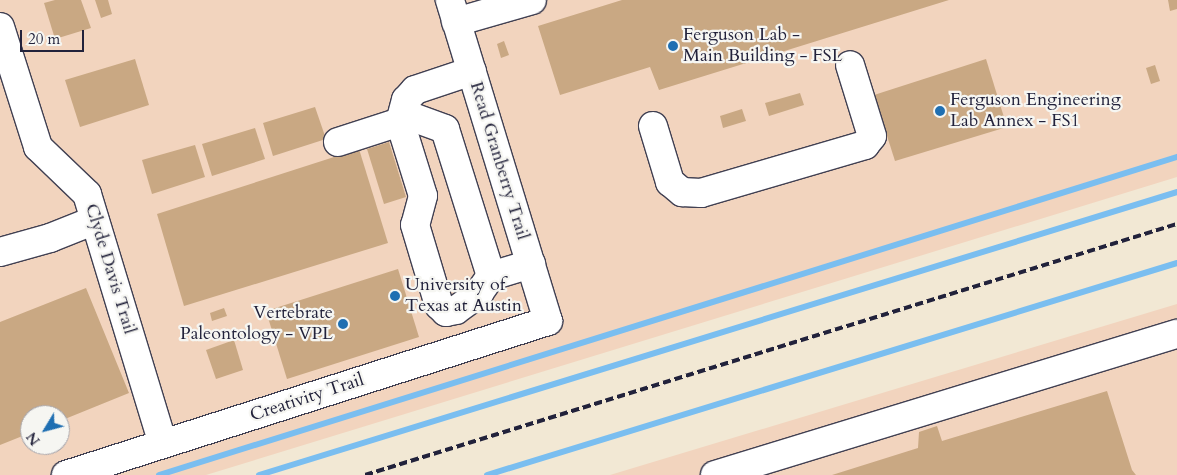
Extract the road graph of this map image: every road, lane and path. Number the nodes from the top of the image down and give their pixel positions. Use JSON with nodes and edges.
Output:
{"nodes":[{"id":1,"x":532,"y":0,"type":"edge"},
{"id":2,"x":453,"y":11,"type":"edge"},
{"id":3,"x":0,"y":27,"type":"edge"},
{"id":4,"x":850,"y":65,"type":"dead end"},
{"id":5,"x":472,"y":71,"type":"junction"},
{"id":6,"x":400,"y":122,"type":"junction"},
{"id":7,"x":653,"y":126,"type":"dead end"},
{"id":8,"x":338,"y":142,"type":"dead end"},
{"id":9,"x":95,"y":220,"type":"junction"},
{"id":10,"x":0,"y":252,"type":"edge"},
{"id":11,"x":531,"y":264,"type":"junction"},
{"id":12,"x":491,"y":276,"type":"junction"},
{"id":13,"x":548,"y":321,"type":"joint"},
{"id":14,"x":1177,"y":334,"type":"edge"},
{"id":15,"x":163,"y":444,"type":"junction"},
{"id":16,"x":66,"y":475,"type":"edge"},
{"id":17,"x":715,"y":475,"type":"edge"}],
"edges":[{"from":1,"to":2,"type":"street"},
{"from":2,"to":5,"type":"street","name":"Read Granberry Trail"},
{"from":3,"to":9,"type":"street","name":"Clyde Davis Trail"},
{"from":4,"to":7,"type":"street"},
{"from":5,"to":6,"type":"street"},
{"from":5,"to":11,"type":"street","name":"Read Granberry Trail"},
{"from":6,"to":8,"type":"street"},
{"from":6,"to":12,"type":"street"},
{"from":6,"to":12,"type":"street"},
{"from":9,"to":10,"type":"street"},
{"from":9,"to":15,"type":"street","name":"Clyde Davis Trail"},
{"from":11,"to":12,"type":"street"},
{"from":11,"to":13,"type":"street","name":"Read Granberry Trail"},
{"from":13,"to":15,"type":"street","name":"Creativity Trail"},
{"from":14,"to":17,"type":"street"},
{"from":15,"to":16,"type":"street","name":"Creativity Trail"}]}
